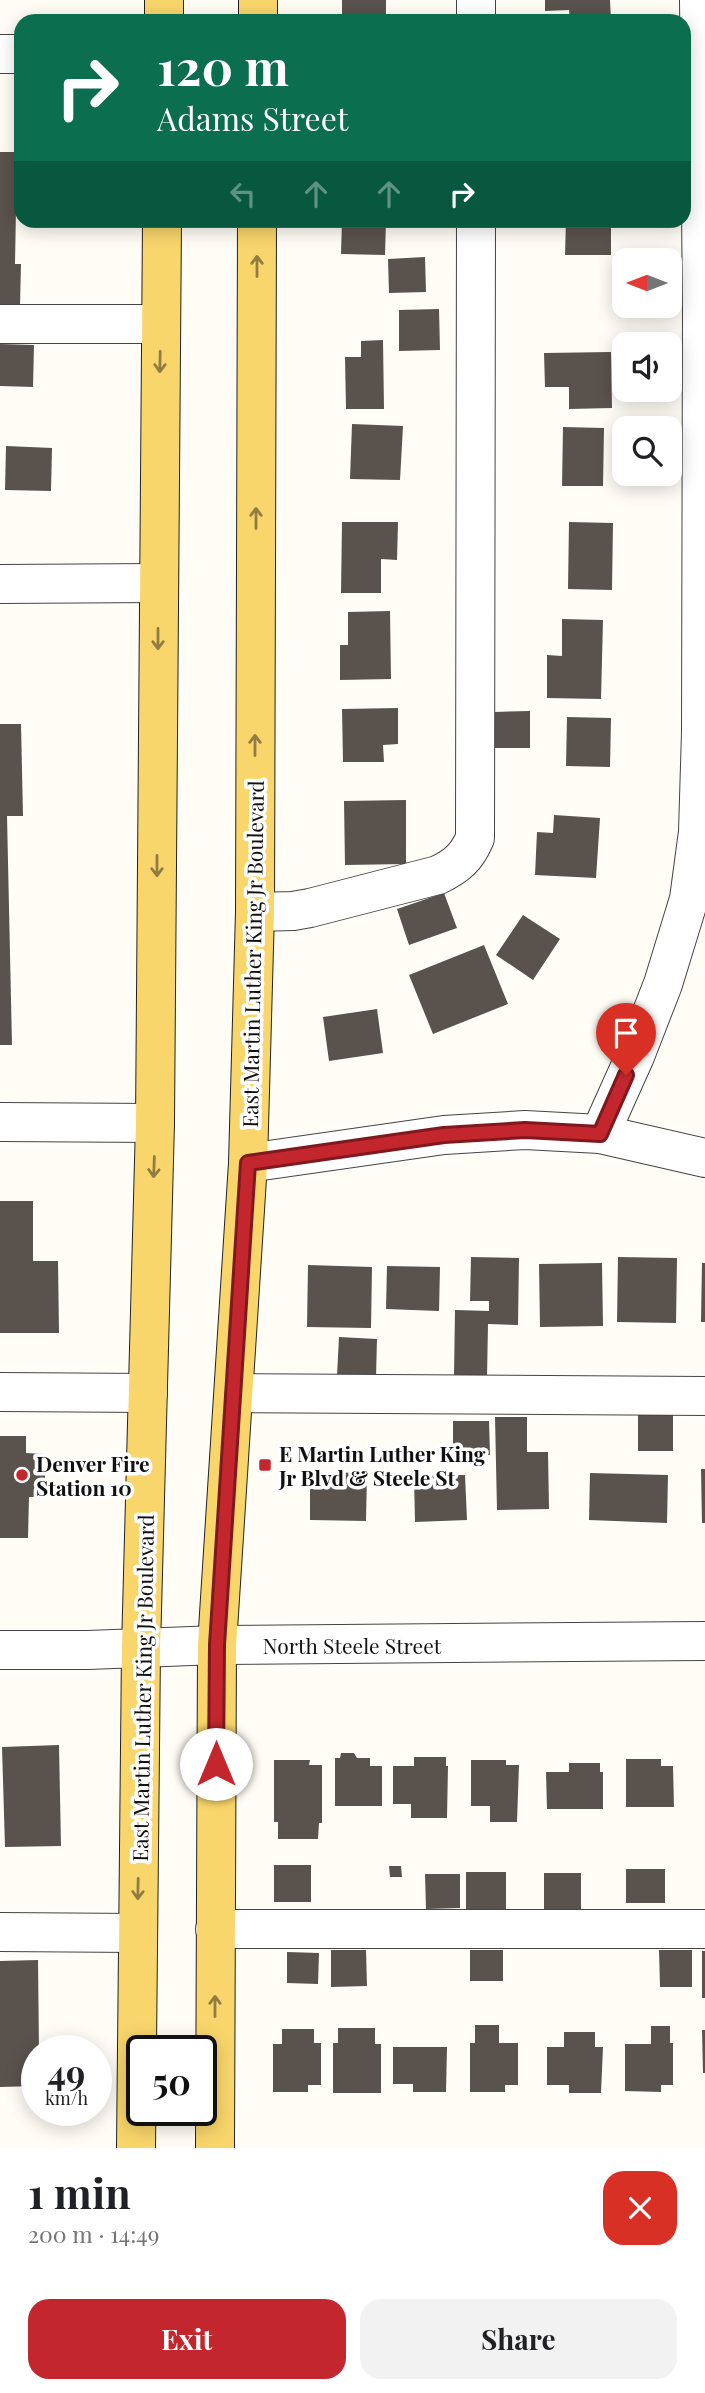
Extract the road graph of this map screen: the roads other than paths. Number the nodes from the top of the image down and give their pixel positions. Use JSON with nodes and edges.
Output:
{"nodes":[{"id":1,"x":699,"y":0,"type":"edge"},
{"id":2,"x":162,"y":228,"type":"edge"},
{"id":3,"x":257,"y":228,"type":"edge"},
{"id":4,"x":476,"y":228,"type":"edge"},
{"id":5,"x":704,"y":312,"type":"edge"},
{"id":6,"x":0,"y":324,"type":"edge"},
{"id":7,"x":161,"y":324,"type":"junction"},
{"id":8,"x":703,"y":528,"type":"edge"},
{"id":9,"x":158,"y":583,"type":"junction"},
{"id":10,"x":0,"y":584,"type":"edge"},
{"id":11,"x":703,"y":732,"type":"edge"},
{"id":12,"x":255,"y":912,"type":"junction"},
{"id":13,"x":689,"y":951,"type":"edge"},
{"id":14,"x":0,"y":1122,"type":"edge"},
{"id":15,"x":155,"y":1123,"type":"junction"},
{"id":16,"x":600,"y":1134,"type":"junction"},
{"id":17,"x":705,"y":1158,"type":"edge"},
{"id":18,"x":248,"y":1163,"type":"junction"},
{"id":19,"x":0,"y":1392,"type":"edge"},
{"id":20,"x":148,"y":1393,"type":"junction"},
{"id":21,"x":234,"y":1393,"type":"junction"},
{"id":22,"x":705,"y":1396,"type":"edge"},
{"id":23,"x":705,"y":1641,"type":"edge"},
{"id":24,"x":217,"y":1645,"type":"junction"},
{"id":25,"x":141,"y":1649,"type":"junction"},
{"id":26,"x":0,"y":1650,"type":"edge"},
{"id":27,"x":215,"y":1929,"type":"junction"},
{"id":28,"x":705,"y":1929,"type":"edge"},
{"id":29,"x":0,"y":1932,"type":"edge"},
{"id":30,"x":138,"y":1933,"type":"junction"},
{"id":31,"x":136,"y":2148,"type":"edge"},
{"id":32,"x":215,"y":2148,"type":"edge"}],
"edges":[{"from":1,"to":5,"type":"street"},
{"from":2,"to":7,"type":"main road","name":"East Martin Luther King Jr Boulevard"},
{"from":12,"to":3,"type":"main road","name":"East Martin Luther King Jr Boulevard","one_way":true},
{"from":4,"to":12,"type":"street"},
{"from":5,"to":8,"type":"street"},
{"from":6,"to":7,"type":"street"},
{"from":7,"to":9,"type":"main road","name":"East Martin Luther King Jr Boulevard","one_way":true},
{"from":8,"to":11,"type":"street"},
{"from":9,"to":10,"type":"street"},
{"from":9,"to":15,"type":"main road","name":"East Martin Luther King Jr Boulevard","one_way":true},
{"from":11,"to":13,"type":"street"},
{"from":12,"to":18,"type":"main road","name":"East Martin Luther King Jr Boulevard"},
{"from":13,"to":16,"type":"street"},
{"from":14,"to":15,"type":"street"},
{"from":15,"to":20,"type":"main road","name":"East Martin Luther King Jr Boulevard","one_way":true},
{"from":16,"to":17,"type":"street"},
{"from":16,"to":18,"type":"street"},
{"from":18,"to":21,"type":"main road","name":"East Martin Luther King Jr Boulevard"},
{"from":19,"to":20,"type":"street"},
{"from":20,"to":25,"type":"main road","name":"East Martin Luther King Jr Boulevard"},
{"from":21,"to":22,"type":"street"},
{"from":21,"to":24,"type":"main road","name":"East Martin Luther King Jr Boulevard"},
{"from":23,"to":24,"type":"street","name":"North Steele Street"},
{"from":24,"to":25,"type":"street","name":"North Steele Street"},
{"from":24,"to":27,"type":"main road","name":"East Martin Luther King Jr Boulevard"},
{"from":25,"to":26,"type":"street","name":"North Steele Street"},
{"from":25,"to":30,"type":"main road","name":"East Martin Luther King Jr Boulevard","one_way":true},
{"from":27,"to":28,"type":"street"},
{"from":32,"to":27,"type":"main road","name":"East Martin Luther King Jr Boulevard","one_way":true},
{"from":29,"to":30,"type":"street"},
{"from":30,"to":31,"type":"main road","name":"East Martin Luther King Jr Boulevard"}]}
